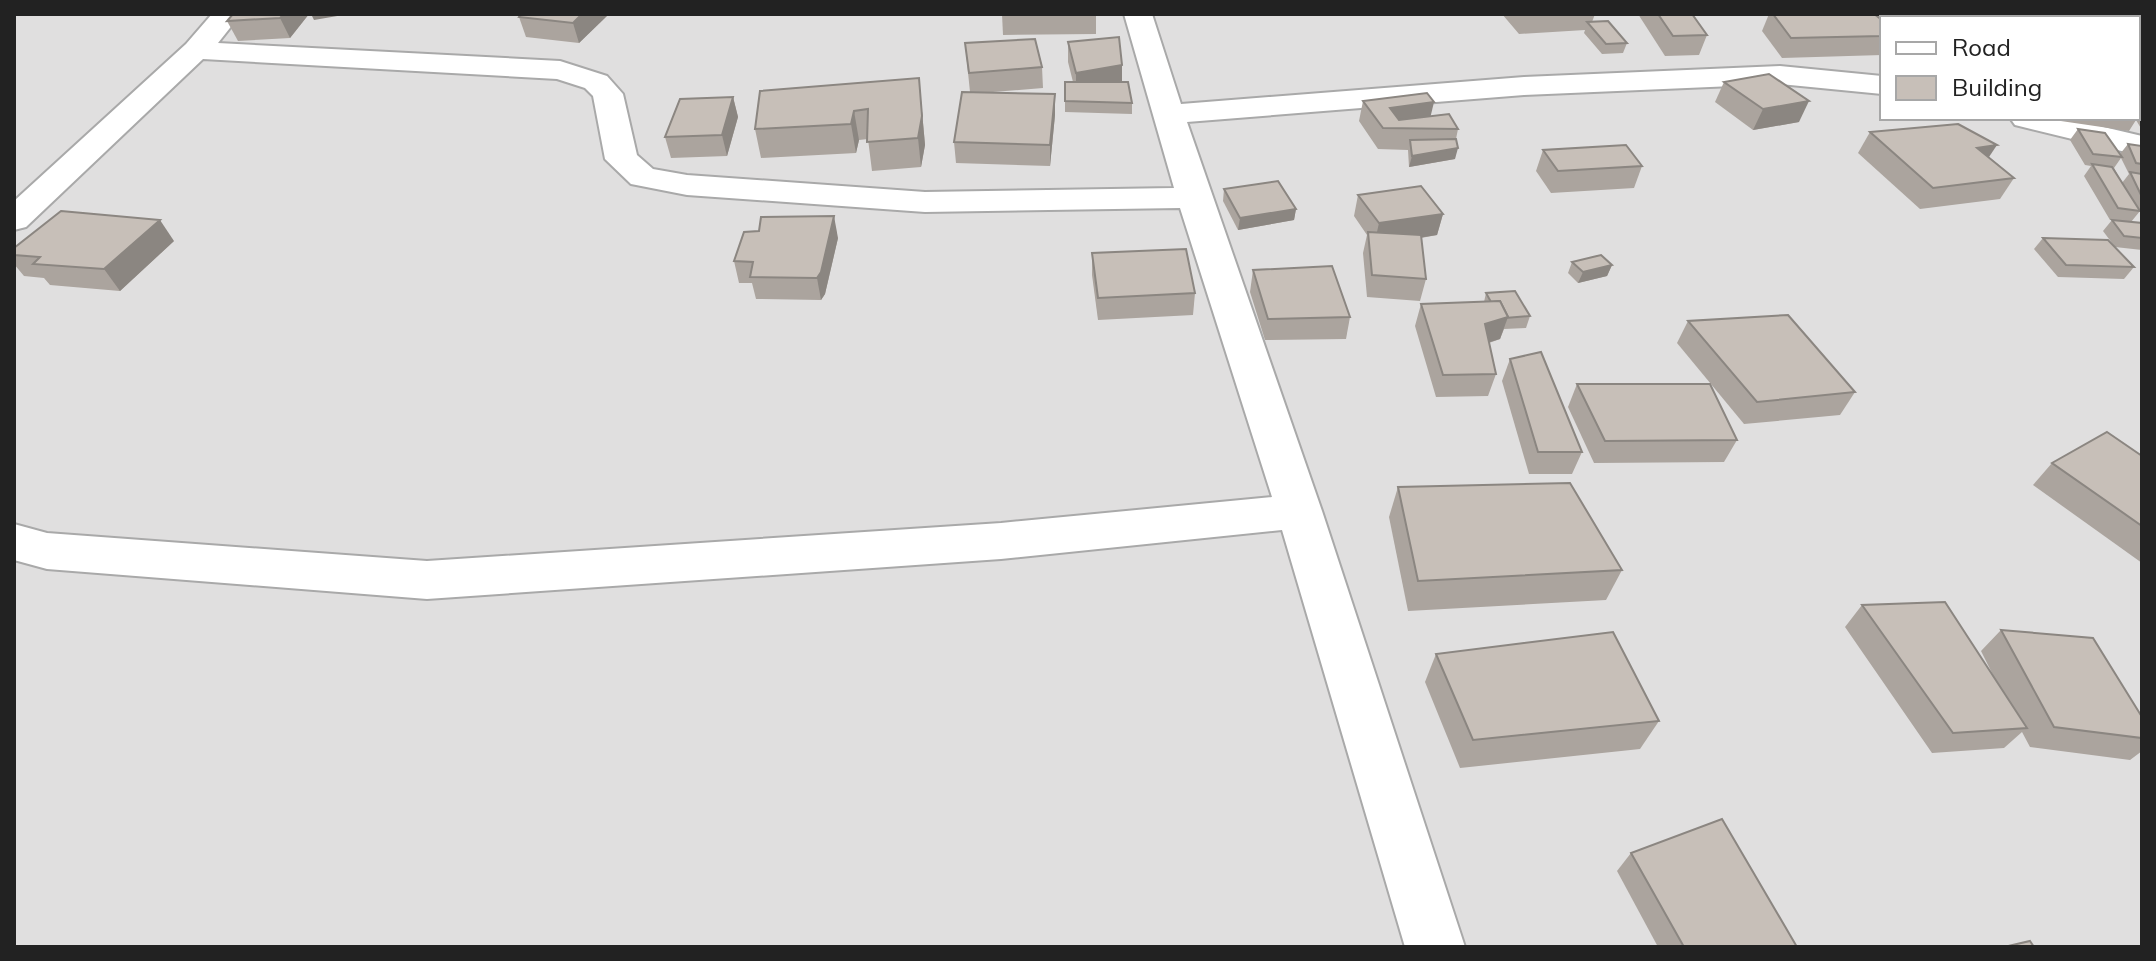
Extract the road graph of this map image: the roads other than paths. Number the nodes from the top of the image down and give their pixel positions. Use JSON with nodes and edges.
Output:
{"nodes":[{"id":1,"x":227,"y":14,"type":"edge"},
{"id":2,"x":1138,"y":14,"type":"edge"},
{"id":3,"x":196,"y":50,"type":"junction"},
{"id":4,"x":1880,"y":85,"type":"edge"},
{"id":5,"x":1169,"y":114,"type":"junction"},
{"id":6,"x":2034,"y":120,"type":"edge"},
{"id":7,"x":2142,"y":146,"type":"edge"},
{"id":8,"x":1194,"y":198,"type":"junction"},
{"id":9,"x":14,"y":220,"type":"edge"},
{"id":10,"x":1299,"y":511,"type":"junction"},
{"id":11,"x":14,"y":542,"type":"edge"},
{"id":12,"x":1435,"y":947,"type":"edge"}],
"edges":[{"from":1,"to":3,"type":"street"},
{"from":2,"to":5,"type":"street"},
{"from":3,"to":8,"type":"street"},
{"from":3,"to":9,"type":"street"},
{"from":4,"to":5,"type":"street"},
{"from":5,"to":8,"type":"street"},
{"from":6,"to":7,"type":"street"},
{"from":8,"to":10,"type":"street"},
{"from":10,"to":11,"type":"street"},
{"from":10,"to":12,"type":"street"}]}
